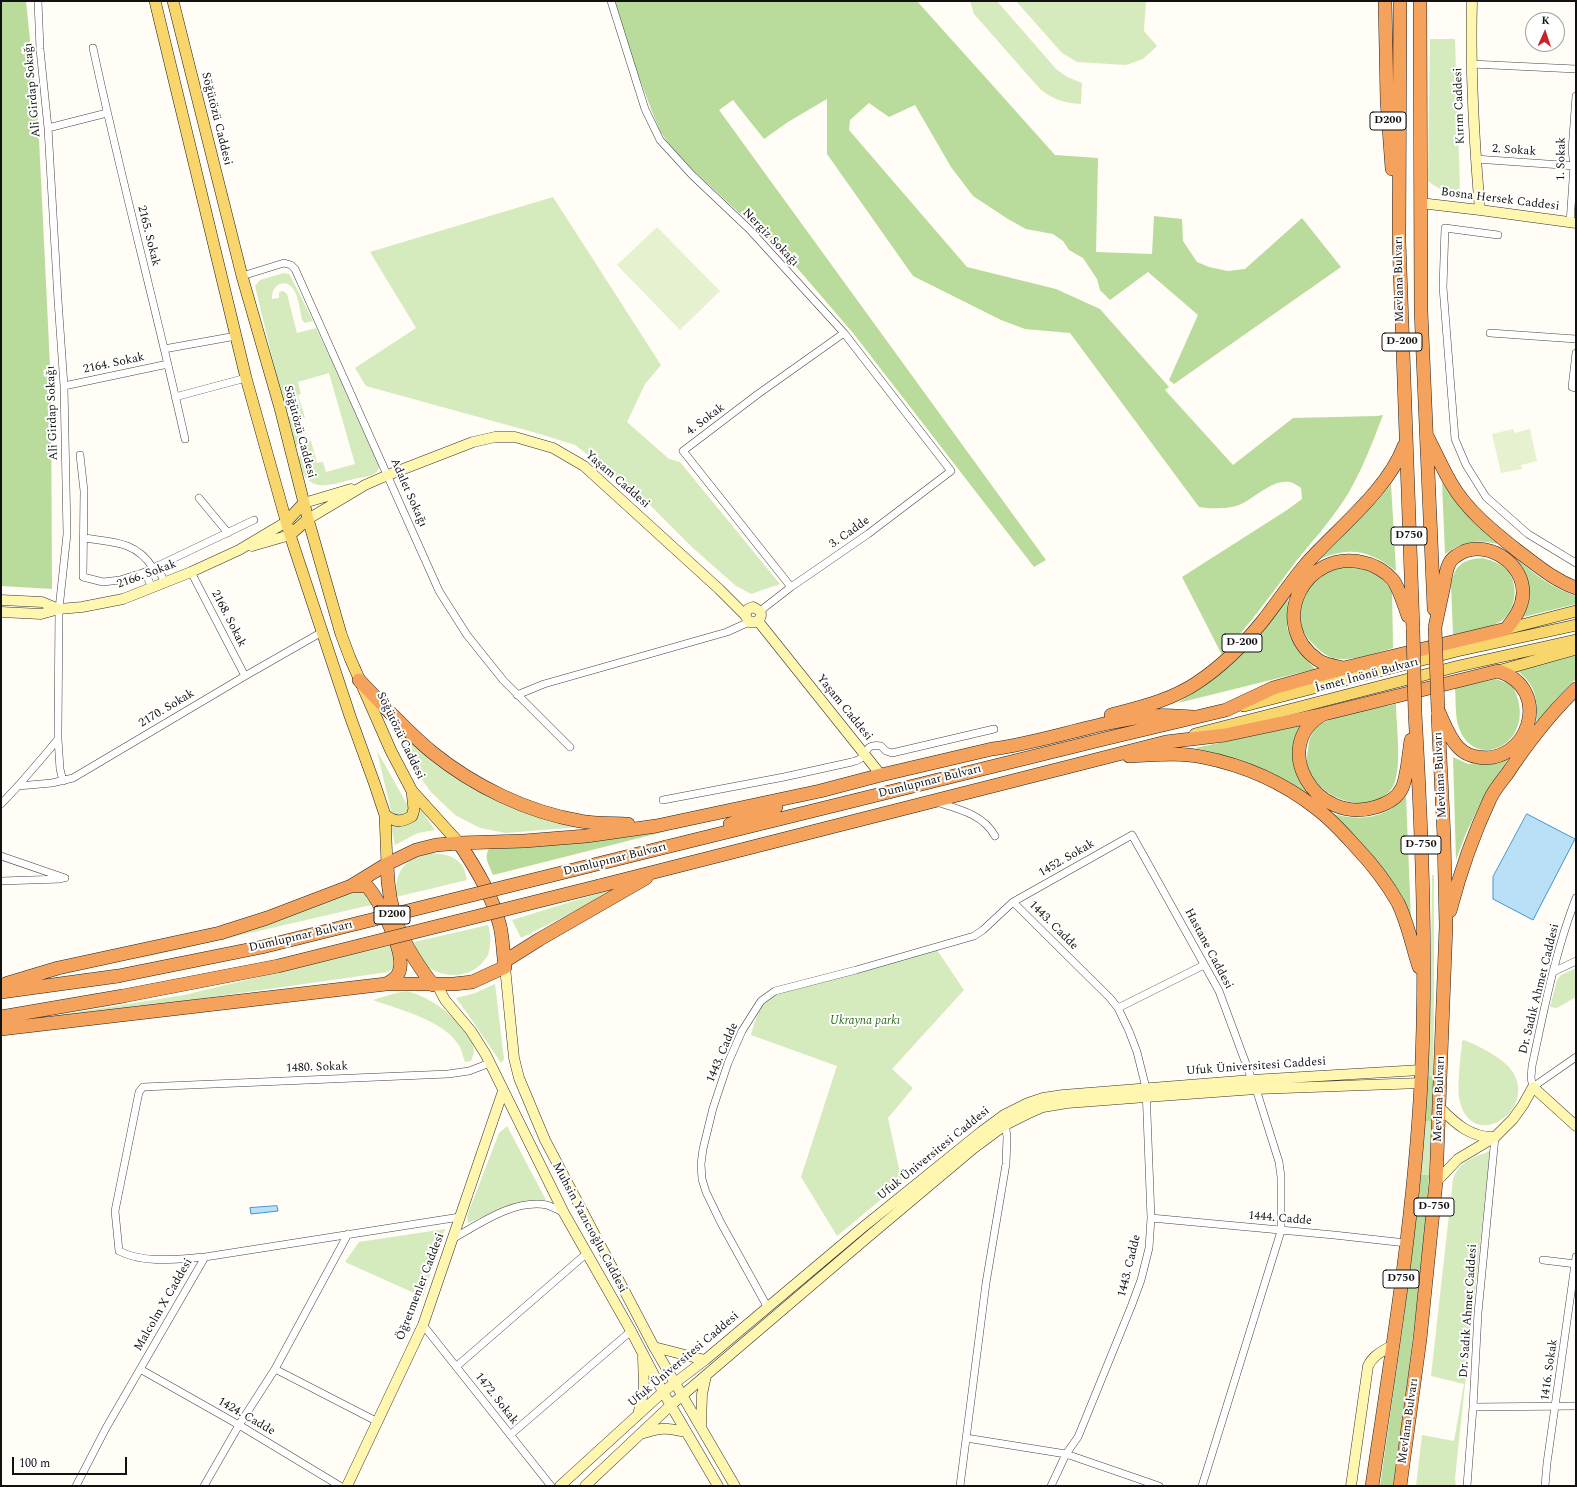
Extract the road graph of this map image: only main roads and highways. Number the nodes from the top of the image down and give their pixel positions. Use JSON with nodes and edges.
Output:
{"nodes":[{"id":1,"x":156,"y":1,"type":"edge"},
{"id":2,"x":173,"y":1,"type":"edge"},
{"id":3,"x":181,"y":1,"type":"edge"},
{"id":4,"x":1385,"y":1,"type":"edge"},
{"id":5,"x":1400,"y":1,"type":"edge"},
{"id":6,"x":1420,"y":1,"type":"edge"},
{"id":7,"x":1472,"y":1,"type":"edge"},
{"id":8,"x":183,"y":40,"type":"junction"},
{"id":9,"x":1420,"y":203,"type":"junction"},
{"id":10,"x":1480,"y":210,"type":"junction"},
{"id":11,"x":1573,"y":223,"type":"edge"},
{"id":12,"x":1399,"y":241,"type":"junction"},
{"id":13,"x":1426,"y":433,"type":"junction"},
{"id":14,"x":1405,"y":443,"type":"junction"},
{"id":15,"x":365,"y":485,"type":"junction"},
{"id":16,"x":304,"y":503,"type":"junction"},
{"id":17,"x":308,"y":519,"type":"junction"},
{"id":18,"x":286,"y":522,"type":"junction"},
{"id":19,"x":290,"y":535,"type":"junction"},
{"id":20,"x":239,"y":550,"type":"junction"},
{"id":21,"x":1576,"y":588,"type":"edge"},
{"id":22,"x":1,"y":600,"type":"edge"},
{"id":23,"x":59,"y":609,"type":"junction"},
{"id":24,"x":1576,"y":611,"type":"edge"},
{"id":25,"x":1,"y":612,"type":"edge"},
{"id":26,"x":1576,"y":625,"type":"edge"},
{"id":27,"x":1435,"y":627,"type":"junction"},
{"id":28,"x":1413,"y":629,"type":"junction"},
{"id":29,"x":1506,"y":629,"type":"junction"},
{"id":30,"x":1576,"y":640,"type":"edge"},
{"id":31,"x":1576,"y":649,"type":"edge"},
{"id":32,"x":1344,"y":668,"type":"junction"},
{"id":33,"x":1498,"y":671,"type":"junction"},
{"id":34,"x":359,"y":680,"type":"junction"},
{"id":35,"x":1576,"y":689,"type":"edge"},
{"id":36,"x":1226,"y":710,"type":"junction"},
{"id":37,"x":1438,"y":710,"type":"junction"},
{"id":38,"x":1415,"y":713,"type":"junction"},
{"id":39,"x":1324,"y":714,"type":"junction"},
{"id":40,"x":1196,"y":717,"type":"junction"},
{"id":41,"x":1166,"y":742,"type":"junction"},
{"id":42,"x":1009,"y":747,"type":"junction"},
{"id":43,"x":1101,"y":758,"type":"junction"},
{"id":44,"x":881,"y":774,"type":"junction"},
{"id":45,"x":412,"y":791,"type":"junction"},
{"id":46,"x":820,"y":791,"type":"junction"},
{"id":47,"x":385,"y":815,"type":"junction"},
{"id":48,"x":656,"y":826,"type":"junction"},
{"id":49,"x":459,"y":843,"type":"junction"},
{"id":50,"x":666,"y":847,"type":"junction"},
{"id":51,"x":387,"y":864,"type":"junction"},
{"id":52,"x":661,"y":870,"type":"junction"},
{"id":53,"x":351,"y":886,"type":"junction"},
{"id":54,"x":1446,"y":926,"type":"junction"},
{"id":55,"x":505,"y":964,"type":"junction"},
{"id":56,"x":1423,"y":977,"type":"junction"},
{"id":57,"x":386,"y":984,"type":"junction"},
{"id":58,"x":435,"y":985,"type":"junction"},
{"id":59,"x":1,"y":986,"type":"edge"},
{"id":60,"x":1,"y":992,"type":"edge"},
{"id":61,"x":1,"y":1017,"type":"edge"},
{"id":62,"x":1,"y":1029,"type":"edge"},
{"id":63,"x":1421,"y":1077,"type":"junction"},
{"id":64,"x":503,"y":1091,"type":"junction"},
{"id":65,"x":1440,"y":1108,"type":"junction"},
{"id":66,"x":1004,"y":1120,"type":"junction"},
{"id":67,"x":1576,"y":1126,"type":"edge"},
{"id":68,"x":1495,"y":1137,"type":"junction"},
{"id":69,"x":1436,"y":1182,"type":"junction"},
{"id":70,"x":768,"y":1308,"type":"junction"},
{"id":71,"x":774,"y":1318,"type":"junction"},
{"id":72,"x":1393,"y":1345,"type":"junction"},
{"id":73,"x":654,"y":1348,"type":"junction"},
{"id":74,"x":643,"y":1355,"type":"junction"},
{"id":75,"x":705,"y":1360,"type":"junction"},
{"id":76,"x":706,"y":1376,"type":"junction"},
{"id":77,"x":675,"y":1383,"type":"junction"},
{"id":78,"x":663,"y":1392,"type":"junction"},
{"id":79,"x":683,"y":1395,"type":"junction"},
{"id":80,"x":672,"y":1405,"type":"junction"},
{"id":81,"x":638,"y":1415,"type":"junction"},
{"id":82,"x":701,"y":1426,"type":"junction"},
{"id":83,"x":686,"y":1432,"type":"junction"},
{"id":84,"x":640,"y":1434,"type":"junction"},
{"id":85,"x":347,"y":1486,"type":"edge"},
{"id":86,"x":560,"y":1486,"type":"edge"},
{"id":87,"x":585,"y":1486,"type":"edge"},
{"id":88,"x":718,"y":1486,"type":"edge"},
{"id":89,"x":735,"y":1486,"type":"edge"},
{"id":90,"x":1351,"y":1486,"type":"edge"},
{"id":91,"x":1372,"y":1486,"type":"edge"},
{"id":92,"x":1400,"y":1486,"type":"edge"}],
"edges":[{"from":1,"to":18,"type":"main road"},
{"from":2,"to":8,"type":"main road","name":"Söğütözü Caddesi"},
{"from":3,"to":8,"type":"main road"},
{"from":4,"to":12,"type":"highway","number":"D200"},
{"from":5,"to":12,"type":"highway","name":"Mevlana Bulvarı"},
{"from":6,"to":9,"type":"highway","name":"Mevlana Bulvarı","number":"D200"},
{"from":7,"to":10,"type":"main road","name":"Kırım Caddesi"},
{"from":8,"to":16,"type":"main road","name":"Söğütözü Caddesi"},
{"from":9,"to":10,"type":"main road","name":"Bosna Hersek Caddesi"},
{"from":9,"to":13,"type":"highway","name":"Mevlana Bulvarı","number":"D-200"},
{"from":10,"to":11,"type":"main road","name":"Bosna Hersek Caddesi"},
{"from":12,"to":14,"type":"highway","name":"Mevlana Bulvarı","number":"D-200"},
{"from":13,"to":21,"type":"highway"},
{"from":13,"to":27,"type":"highway","name":"Mevlana Bulvarı","number":"D-200"},
{"from":14,"to":28,"type":"highway","name":"Mevlana Bulvarı","number":"D750"},
{"from":14,"to":42,"type":"highway","number":"D-200"},
{"from":15,"to":16,"type":"main road","name":"Yaşam Caddesi"},
{"from":15,"to":17,"type":"main road","name":"Yaşam Caddesi"},
{"from":15,"to":44,"type":"main road","name":"Yaşam Caddesi"},
{"from":16,"to":17,"type":"main road","name":"Söğütözü Caddesi"},
{"from":16,"to":18,"type":"main road"},
{"from":17,"to":19,"type":"main road"},
{"from":17,"to":34,"type":"main road","name":"Söğütözü Caddesi"},
{"from":18,"to":19,"type":"main road"},
{"from":18,"to":20,"type":"main road","name":"2166. Sokak"},
{"from":19,"to":20,"type":"main road","name":"2166. Sokak"},
{"from":19,"to":47,"type":"main road"},
{"from":20,"to":23,"type":"main road","name":"2166. Sokak"},
{"from":22,"to":23,"type":"main road"},
{"from":23,"to":25,"type":"main road","name":"2166. Sokak"},
{"from":24,"to":29,"type":"main road"},
{"from":26,"to":36,"type":"main road","name":"İsmet İnönü Bulvarı"},
{"from":27,"to":29,"type":"highway"},
{"from":27,"to":37,"type":"highway","number":"D-200","bridge":true},
{"from":28,"to":32,"type":"highway"},
{"from":28,"to":38,"type":"highway","number":"D-750","bridge":true},
{"from":29,"to":32,"type":"highway","name":"Dumlupınar Bulvarı"},
{"from":30,"to":41,"type":"main road","name":"İsmet İnönü Bulvarı"},
{"from":31,"to":33,"type":"main road"},
{"from":32,"to":36,"type":"highway","name":"Dumlupınar Bulvarı"},
{"from":33,"to":37,"type":"highway","number":"D-200"},
{"from":33,"to":39,"type":"highway","name":"Dumlupınar Bulvarı"},
{"from":34,"to":45,"type":"main road","name":"Söğütözü Caddesi"},
{"from":34,"to":48,"type":"highway"},
{"from":35,"to":54,"type":"highway"},
{"from":36,"to":40,"type":"highway","name":"Dumlupınar Bulvarı"},
{"from":37,"to":54,"type":"highway","name":"Mevlana Bulvarı","number":"D-750"},
{"from":38,"to":39,"type":"highway"},
{"from":38,"to":56,"type":"highway","name":"Mevlana Bulvarı","number":"D-750"},
{"from":39,"to":41,"type":"highway","name":"Dumlupınar Bulvarı"},
{"from":40,"to":42,"type":"highway"},
{"from":40,"to":50,"type":"highway","name":"Dumlupınar Bulvarı"},
{"from":41,"to":43,"type":"highway","name":"Dumlupınar Bulvarı"},
{"from":42,"to":44,"type":"highway"},
{"from":43,"to":52,"type":"highway","name":"Dumlupınar Bulvarı"},
{"from":43,"to":56,"type":"highway"},
{"from":44,"to":46,"type":"highway"},
{"from":45,"to":47,"type":"main road"},
{"from":45,"to":49,"type":"main road","name":"Söğütözü Caddesi"},
{"from":46,"to":48,"type":"highway"},
{"from":46,"to":50,"type":"highway"},
{"from":47,"to":51,"type":"main road"},
{"from":48,"to":49,"type":"highway","name":"Dumlupınar Bulvarı"},
{"from":49,"to":51,"type":"highway","name":"Dumlupınar Bulvarı"},
{"from":49,"to":55,"type":"highway"},
{"from":50,"to":60,"type":"highway","name":"Dumlupınar Bulvarı","number":"D200","bridge":true},
{"from":51,"to":53,"type":"highway","name":"Dumlupınar Bulvarı"},
{"from":51,"to":58,"type":"highway"},
{"from":52,"to":55,"type":"highway","name":"Dumlupınar Bulvarı"},
{"from":52,"to":61,"type":"highway","name":"Dumlupınar Bulvarı","bridge":true},
{"from":53,"to":57,"type":"highway"},
{"from":53,"to":59,"type":"highway","name":"Dumlupınar Bulvarı"},
{"from":54,"to":65,"type":"highway","name":"Mevlana Bulvarı","number":"D-750"},
{"from":55,"to":58,"type":"highway","name":"Dumlupınar Bulvarı"},
{"from":55,"to":73,"type":"main road","name":"Muhsin Yazıcıoğlu Caddesi"},
{"from":56,"to":63,"type":"highway","name":"Mevlana Bulvarı","number":"D-750"},
{"from":57,"to":58,"type":"highway","name":"Dumlupınar Bulvarı"},
{"from":57,"to":62,"type":"highway","name":"Dumlupınar Bulvarı"},
{"from":58,"to":64,"type":"main road","name":"Muhsin Yazıcıoğlu Caddesi"},
{"from":63,"to":66,"type":"main road","name":"Ufuk Üniversitesi Caddesi"},
{"from":63,"to":72,"type":"highway","name":"Mevlana Bulvarı","number":"D750"},
{"from":64,"to":74,"type":"main road","name":"Muhsin Yazıcıoğlu Caddesi"},
{"from":64,"to":85,"type":"main road","name":"Öğretmenler Caddesi"},
{"from":65,"to":68,"type":"main road"},
{"from":65,"to":69,"type":"highway","name":"Mevlana Bulvarı","number":"D-750"},
{"from":66,"to":70,"type":"main road","name":"Ufuk Üniversitesi Caddesi"},
{"from":66,"to":71,"type":"main road","name":"Ufuk Üniversitesi Caddesi"},
{"from":67,"to":68,"type":"main road"},
{"from":68,"to":69,"type":"main road"},
{"from":69,"to":92,"type":"highway","name":"Mevlana Bulvarı","number":"D-750"},
{"from":70,"to":71,"type":"main road"},
{"from":70,"to":75,"type":"main road","name":"Ufuk Üniversitesi Caddesi"},
{"from":71,"to":76,"type":"main road","name":"Ufuk Üniversitesi Caddesi"},
{"from":72,"to":90,"type":"main road"},
{"from":72,"to":91,"type":"highway","name":"Mevlana Bulvarı","number":"D750"},
{"from":73,"to":75,"type":"main road"},
{"from":73,"to":77,"type":"main road","name":"Muhsin Yazıcıoğlu Caddesi"},
{"from":74,"to":78,"type":"main road","name":"Muhsin Yazıcıoğlu Caddesi"},
{"from":74,"to":81,"type":"main road"},
{"from":75,"to":77,"type":"main road","name":"Ufuk Üniversitesi Caddesi"},
{"from":76,"to":79,"type":"main road","name":"Ufuk Üniversitesi Caddesi"},
{"from":76,"to":82,"type":"main road"},
{"from":77,"to":78,"type":"main road","name":"Ufuk Üniversitesi Caddesi"},
{"from":77,"to":79,"type":"main road","name":"Muhsin Yazıcıoğlu Caddesi"},
{"from":78,"to":80,"type":"main road","name":"Muhsin Yazıcıoğlu Caddesi"},
{"from":78,"to":81,"type":"main road","name":"Ufuk Üniversitesi Caddesi"},
{"from":79,"to":80,"type":"main road","name":"Ufuk Üniversitesi Caddesi"},
{"from":79,"to":82,"type":"main road","name":"Muhsin Yazıcıoğlu Caddesi"},
{"from":80,"to":83,"type":"main road","name":"Muhsin Yazıcıoğlu Caddesi"},
{"from":80,"to":84,"type":"main road","name":"Ufuk Üniversitesi Caddesi"},
{"from":81,"to":86,"type":"main road","name":"Ufuk Üniversitesi Caddesi"},
{"from":82,"to":89,"type":"main road","name":"Muhsin Yazıcıoğlu Caddesi"},
{"from":83,"to":84,"type":"main road"},
{"from":83,"to":88,"type":"main road","name":"Muhsin Yazıcıoğlu Caddesi"},
{"from":84,"to":87,"type":"main road","name":"Ufuk Üniversitesi Caddesi"}]}
